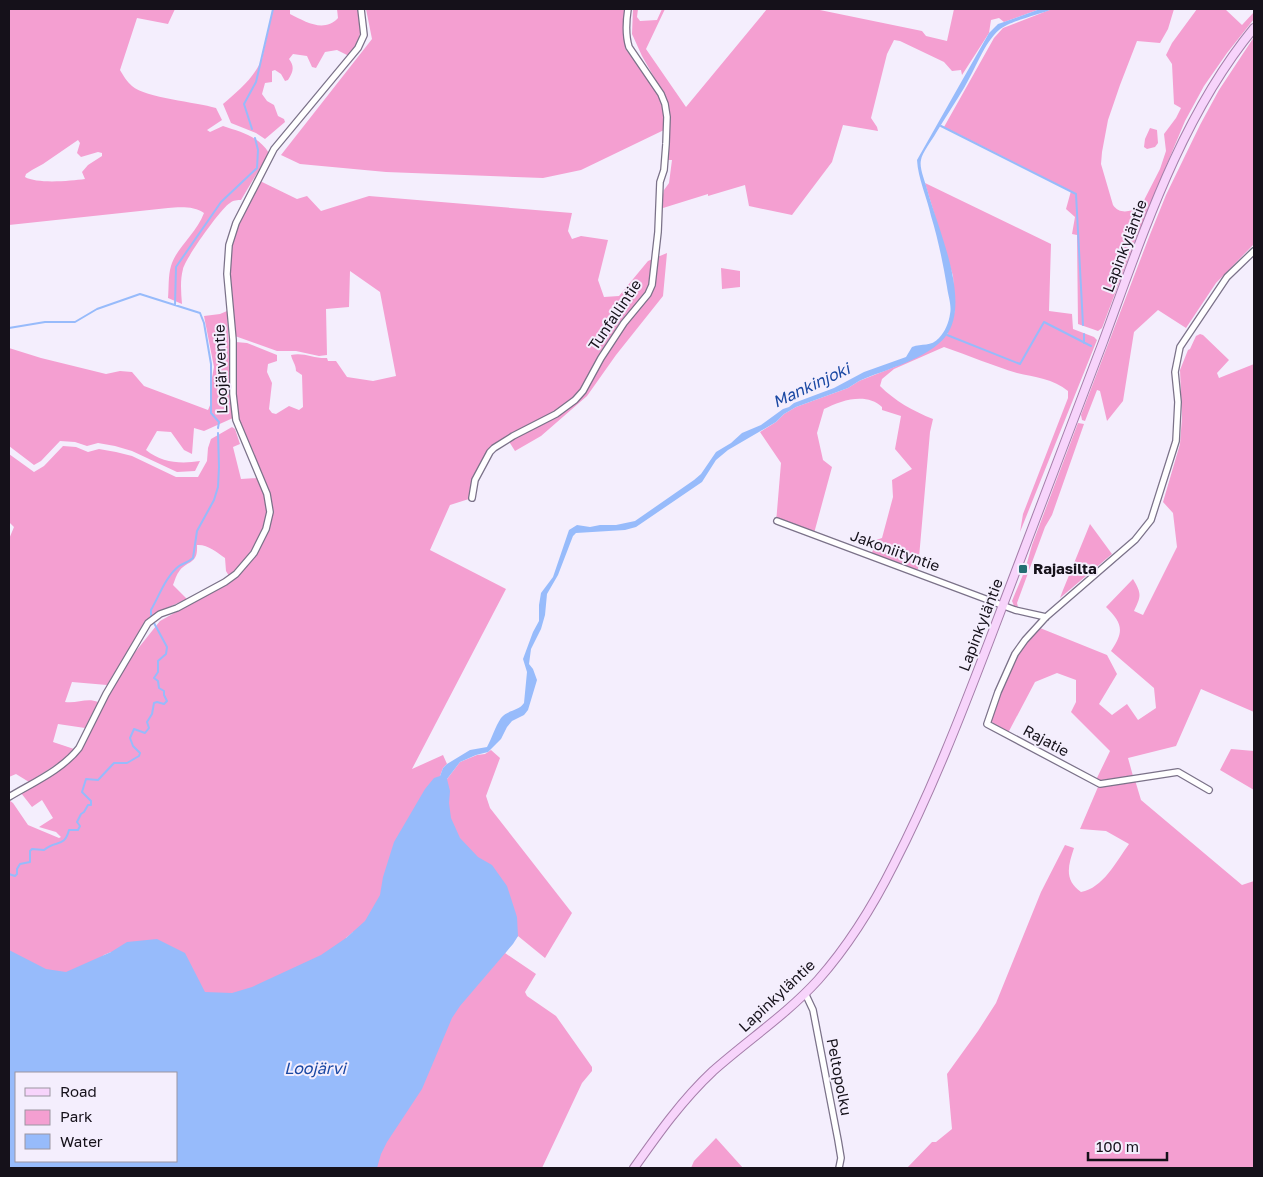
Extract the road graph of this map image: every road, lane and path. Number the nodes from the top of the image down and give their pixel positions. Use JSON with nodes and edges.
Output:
{"nodes":[{"id":1,"x":361,"y":9,"type":"edge"},
{"id":2,"x":628,"y":9,"type":"edge"},
{"id":3,"x":1254,"y":28,"type":"edge"},
{"id":4,"x":1254,"y":251,"type":"edge"},
{"id":5,"x":472,"y":498,"type":"dead end"},
{"id":6,"x":777,"y":522,"type":"dead end"},
{"id":7,"x":1003,"y":606,"type":"junction"},
{"id":8,"x":1046,"y":617,"type":"junction"},
{"id":9,"x":1209,"y":790,"type":"dead end"},
{"id":10,"x":9,"y":797,"type":"edge"},
{"id":11,"x":805,"y":993,"type":"junction"},
{"id":12,"x":634,"y":1168,"type":"edge"},
{"id":13,"x":839,"y":1168,"type":"edge"}],
"edges":[{"from":1,"to":10,"type":"street","name":"Loojärventie"},
{"from":2,"to":5,"type":"street","name":"Tunfallintie"},
{"from":3,"to":7,"type":"main road","name":"Lapinkyläntie"},
{"from":4,"to":8,"type":"street"},
{"from":6,"to":7,"type":"street","name":"Jakoniityntie"},
{"from":7,"to":8,"type":"street","name":"Jakoniityntie"},
{"from":7,"to":11,"type":"main road","name":"Lapinkyläntie"},
{"from":8,"to":9,"type":"street","name":"Rajatie"},
{"from":11,"to":12,"type":"main road","name":"Lapinkyläntie"},
{"from":11,"to":13,"type":"street","name":"Peltopolku"}]}
